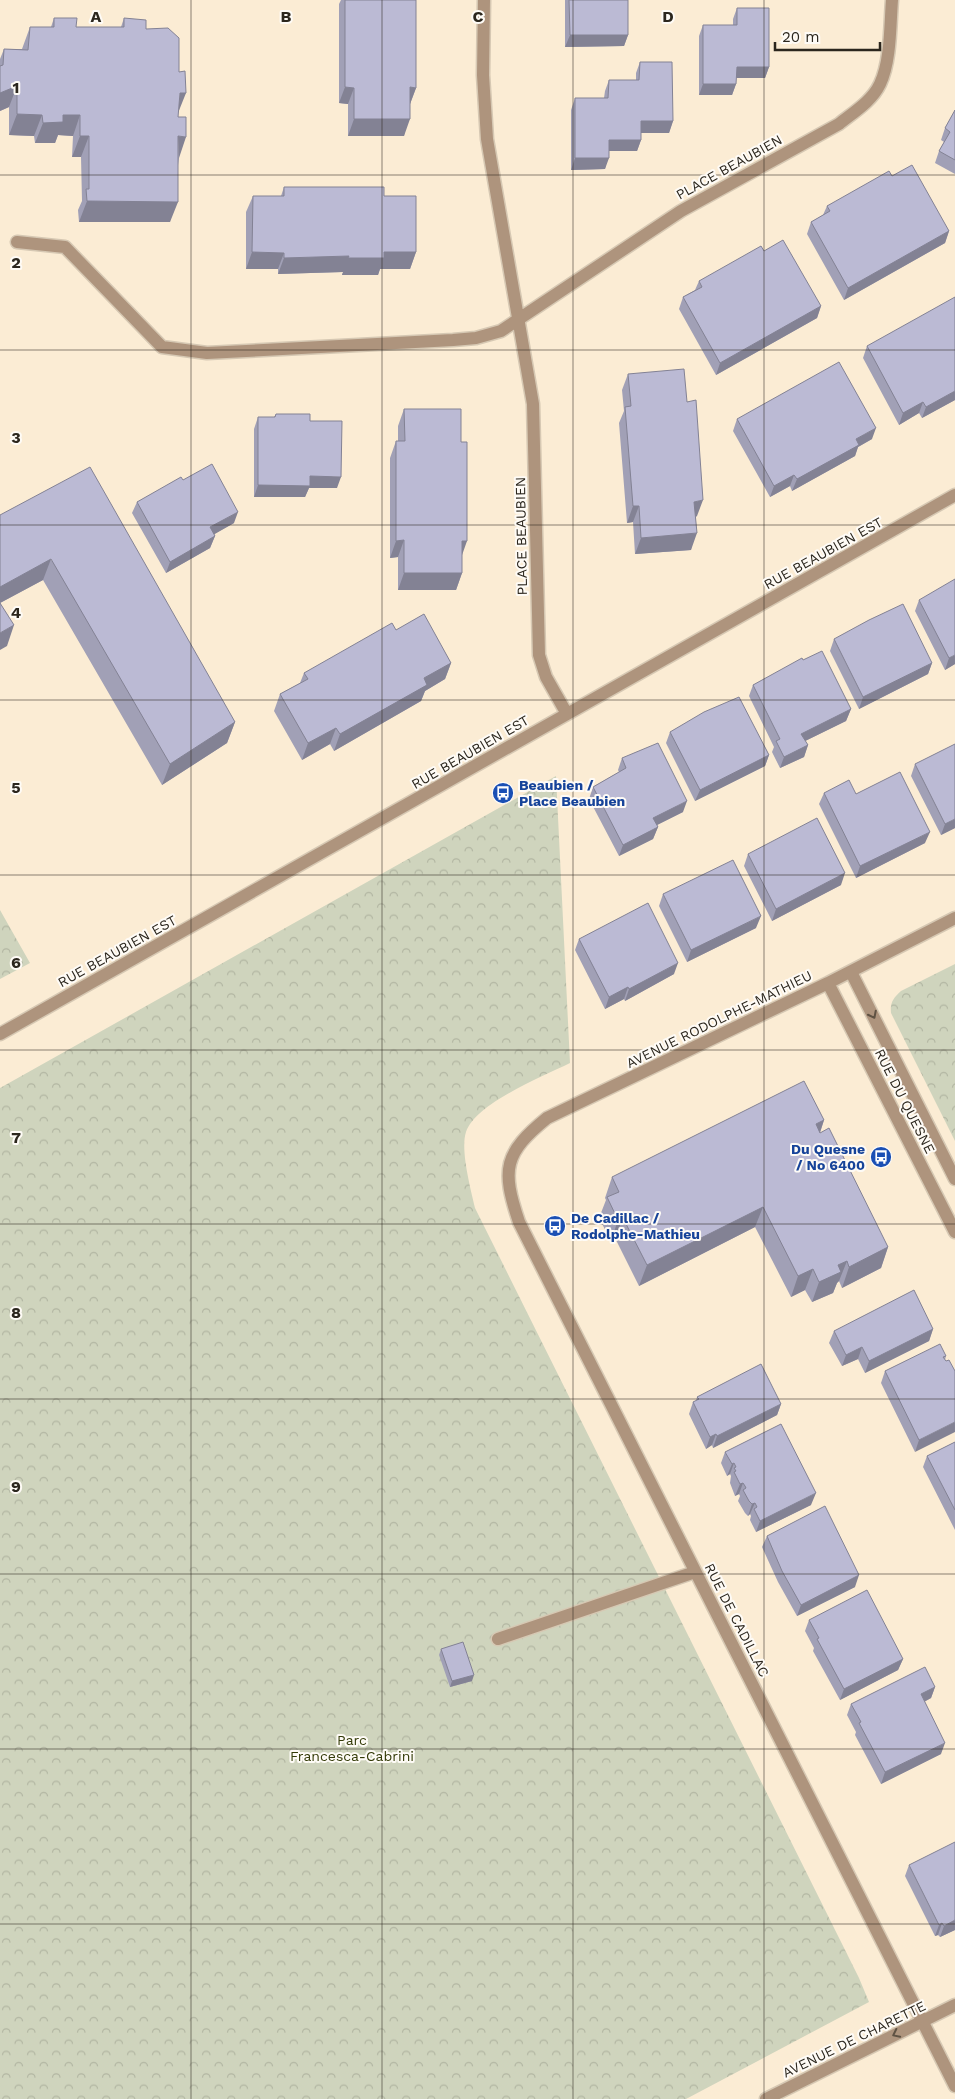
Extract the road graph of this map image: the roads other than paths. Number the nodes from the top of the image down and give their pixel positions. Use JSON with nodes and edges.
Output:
{"nodes":[{"id":1,"x":484,"y":0,"type":"edge"},
{"id":2,"x":892,"y":0,"type":"edge"},
{"id":3,"x":17,"y":242,"type":"dead end"},
{"id":4,"x":517,"y":321,"type":"junction"},
{"id":5,"x":955,"y":495,"type":"edge"},
{"id":6,"x":567,"y":714,"type":"junction"},
{"id":7,"x":955,"y":918,"type":"edge"},
{"id":8,"x":851,"y":972,"type":"junction"},
{"id":9,"x":828,"y":983,"type":"junction"},
{"id":10,"x":0,"y":1034,"type":"edge"},
{"id":11,"x":509,"y":1162,"type":"joint"},
{"id":12,"x":955,"y":1179,"type":"edge"},
{"id":13,"x":955,"y":1232,"type":"edge"},
{"id":14,"x":696,"y":1572,"type":"junction"},
{"id":15,"x":498,"y":1639,"type":"dead end"},
{"id":16,"x":955,"y":2005,"type":"edge"},
{"id":17,"x":922,"y":2022,"type":"junction"},
{"id":18,"x":955,"y":2086,"type":"edge"},
{"id":19,"x":766,"y":2099,"type":"edge"}],
"edges":[{"from":1,"to":4,"type":"street","name":"PLACE BEAUBIEN"},
{"from":2,"to":4,"type":"street","name":"PLACE BEAUBIEN"},
{"from":3,"to":4,"type":"street","name":"PLACE BEAUBIEN"},
{"from":4,"to":6,"type":"street","name":"PLACE BEAUBIEN"},
{"from":5,"to":6,"type":"street","name":"RUE BEAUBIEN EST"},
{"from":6,"to":10,"type":"street","name":"RUE BEAUBIEN EST"},
{"from":7,"to":8,"type":"street","name":"AVENUE RODOLPHE-MATHIEU"},
{"from":8,"to":9,"type":"street","name":"AVENUE RODOLPHE-MATHIEU"},
{"from":8,"to":12,"type":"street","one_way":true},
{"from":9,"to":11,"type":"street","name":"AVENUE RODOLPHE-MATHIEU"},
{"from":9,"to":13,"type":"street","name":"RUE DU QUESNE"},
{"from":11,"to":14,"type":"street","name":"RUE DE CADILLAC"},
{"from":14,"to":15,"type":"street"},
{"from":14,"to":17,"type":"street","name":"RUE DE CADILLAC"},
{"from":16,"to":17,"type":"street","name":"AVENUE DE CHARETTE"},
{"from":17,"to":18,"type":"street","name":"RUE DE CADILLAC"},
{"from":17,"to":19,"type":"street","name":"AVENUE DE CHARETTE","one_way":true}]}
